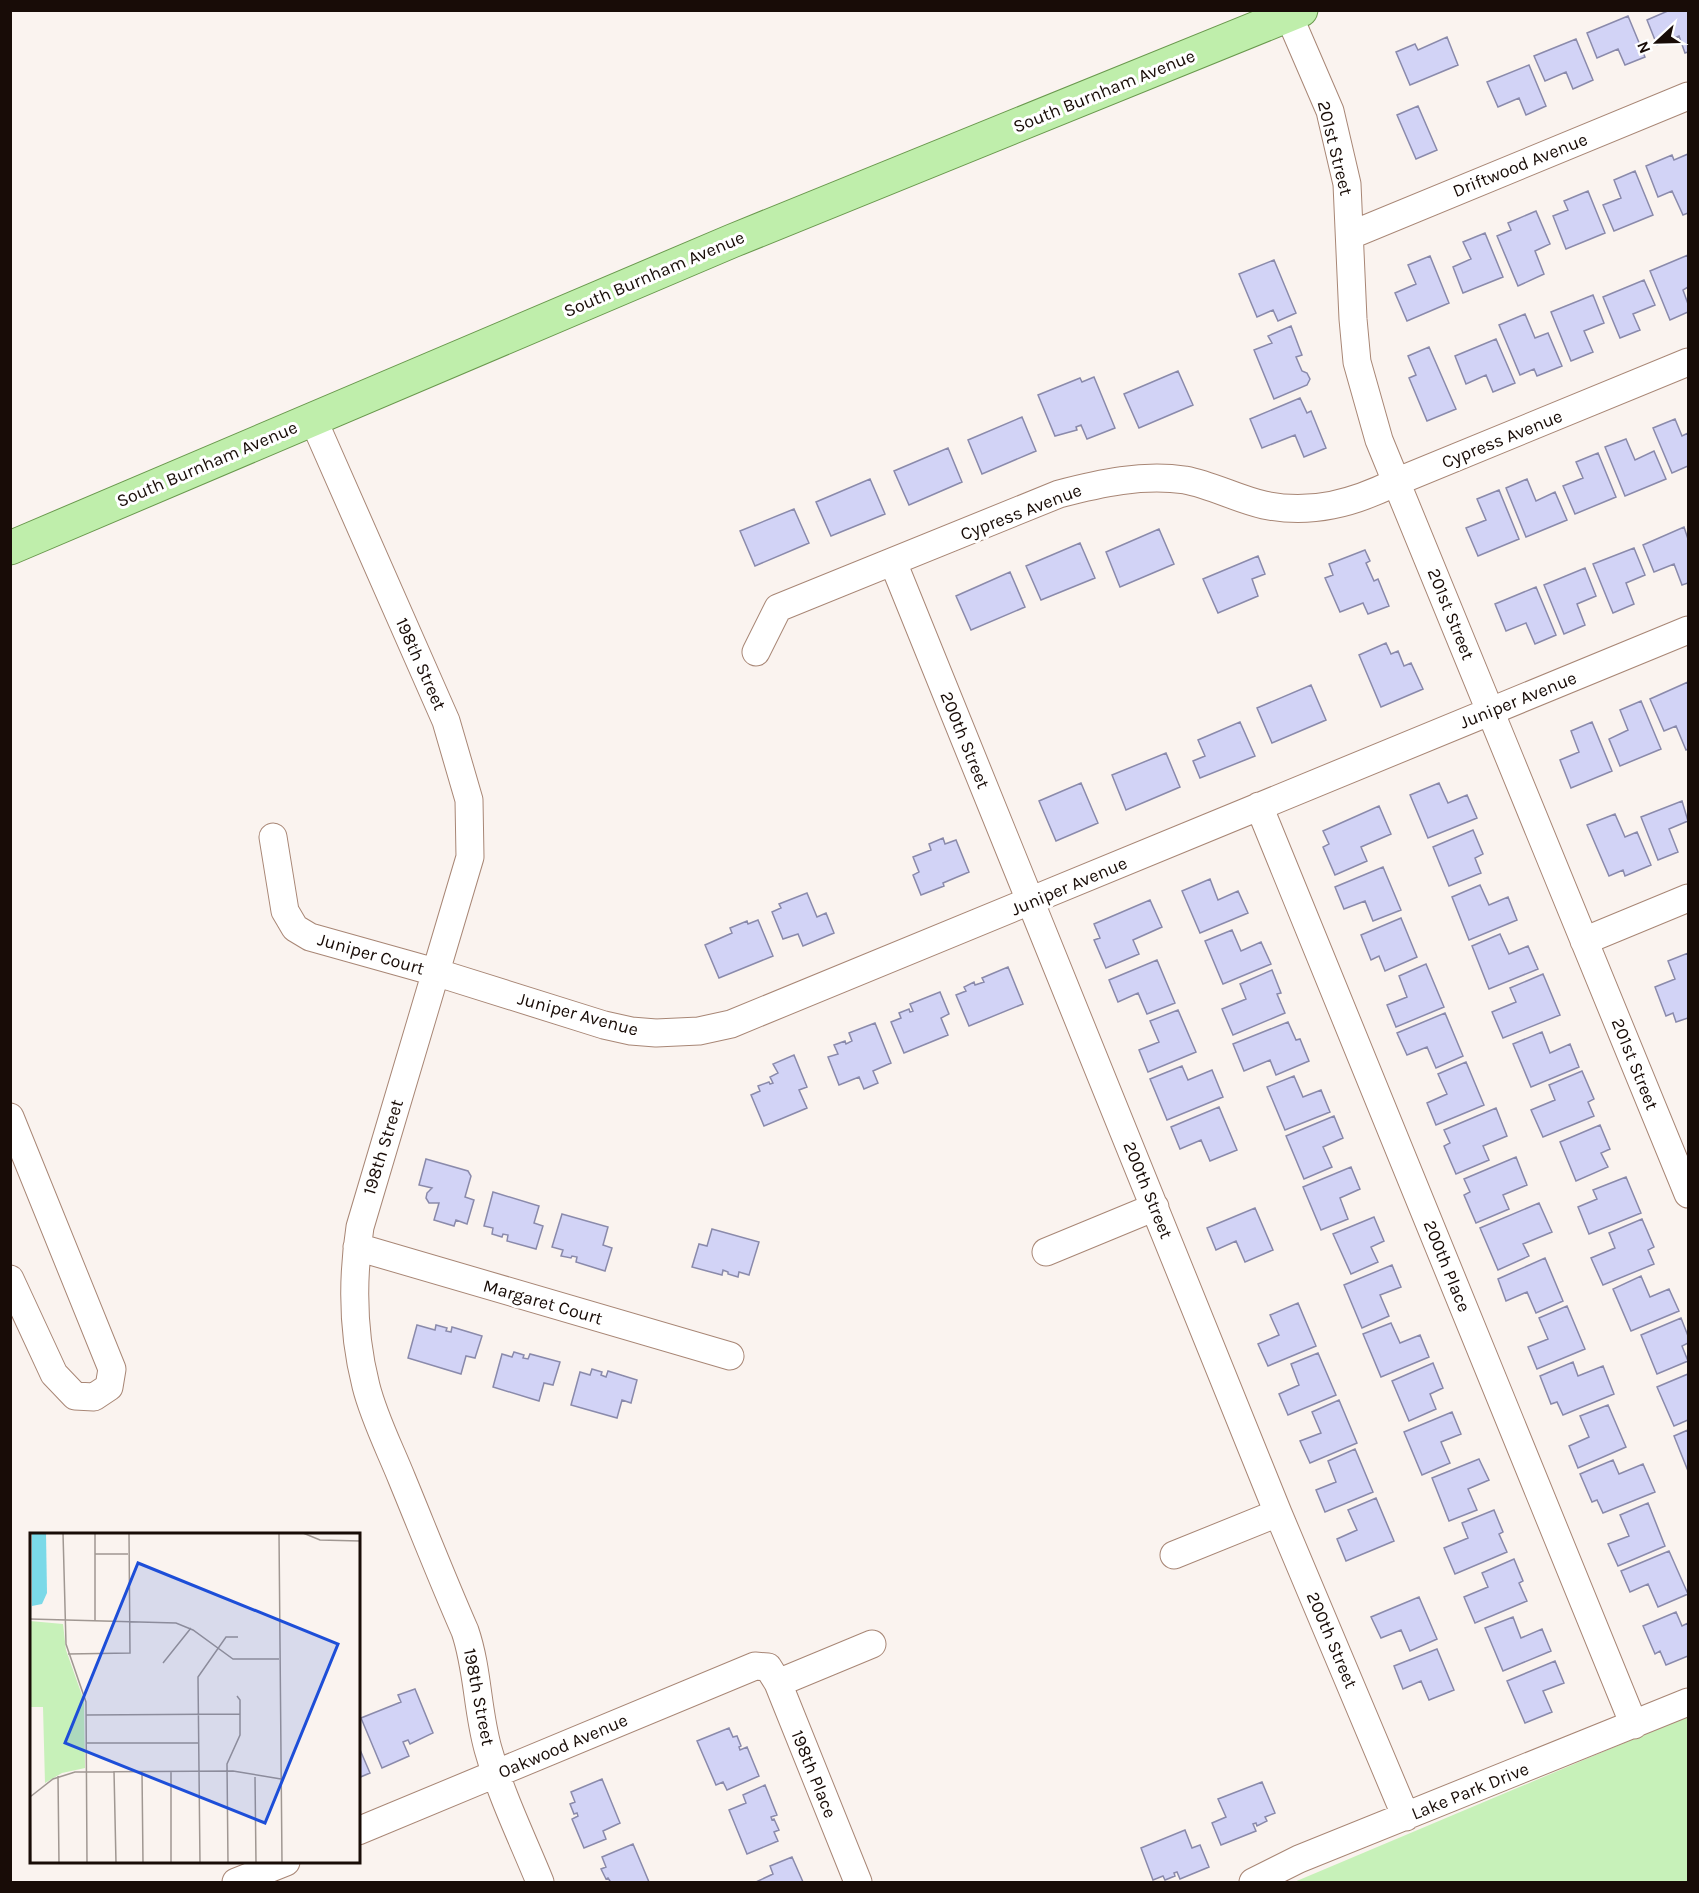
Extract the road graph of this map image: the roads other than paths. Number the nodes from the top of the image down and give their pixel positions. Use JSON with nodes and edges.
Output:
{"nodes":[{"id":1,"x":1295,"y":13,"type":"edge"},
{"id":2,"x":1689,"y":96,"type":"edge"},
{"id":3,"x":1351,"y":235,"type":"junction"},
{"id":4,"x":1689,"y":362,"type":"edge"},
{"id":5,"x":313,"y":419,"type":"junction"},
{"id":6,"x":1396,"y":482,"type":"junction"},
{"id":7,"x":10,"y":548,"type":"edge"},
{"id":8,"x":893,"y":562,"type":"junction"},
{"id":9,"x":1689,"y":630,"type":"edge"},
{"id":10,"x":756,"y":651,"type":"dead end"},
{"id":11,"x":1491,"y":711,"type":"junction"},
{"id":12,"x":1259,"y":806,"type":"junction"},
{"id":13,"x":273,"y":837,"type":"dead end"},
{"id":14,"x":1689,"y":898,"type":"edge"},
{"id":15,"x":1030,"y":903,"type":"junction"},
{"id":16,"x":1584,"y":941,"type":"junction"},
{"id":17,"x":435,"y":972,"type":"junction"},
{"id":18,"x":10,"y":1117,"type":"edge"},
{"id":19,"x":1686,"y":1178,"type":"edge"},
{"id":20,"x":1155,"y":1207,"type":"junction"},
{"id":21,"x":357,"y":1247,"type":"junction"},
{"id":22,"x":1046,"y":1252,"type":"dead end"},
{"id":23,"x":10,"y":1279,"type":"edge"},
{"id":24,"x":730,"y":1356,"type":"dead end"},
{"id":25,"x":1278,"y":1513,"type":"junction"},
{"id":26,"x":1174,"y":1555,"type":"dead end"},
{"id":27,"x":872,"y":1644,"type":"dead end"},
{"id":28,"x":773,"y":1675,"type":"junction"},
{"id":29,"x":1689,"y":1702,"type":"edge"},
{"id":30,"x":1634,"y":1725,"type":"junction"},
{"id":31,"x":496,"y":1774,"type":"junction"},
{"id":32,"x":1406,"y":1817,"type":"junction"},
{"id":33,"x":360,"y":1830,"type":"edge"},
{"id":34,"x":284,"y":1863,"type":"edge"},
{"id":35,"x":236,"y":1882,"type":"edge"},
{"id":36,"x":540,"y":1882,"type":"edge"},
{"id":37,"x":858,"y":1882,"type":"edge"},
{"id":38,"x":1253,"y":1882,"type":"edge"}],
"edges":[{"from":1,"to":3,"type":"street","name":"201st Street"},
{"from":1,"to":5,"type":"main road","name":"South Burnham Avenue"},
{"from":2,"to":3,"type":"street","name":"Driftwood Avenue"},
{"from":3,"to":6,"type":"street","name":"201st Street"},
{"from":4,"to":6,"type":"street","name":"Cypress Avenue"},
{"from":5,"to":7,"type":"main road","name":"South Burnham Avenue"},
{"from":5,"to":17,"type":"street","name":"198th Street"},
{"from":6,"to":8,"type":"street","name":"Cypress Avenue"},
{"from":6,"to":11,"type":"street","name":"201st Street"},
{"from":8,"to":10,"type":"street","name":"Cypress Avenue"},
{"from":8,"to":15,"type":"street","name":"200th Street"},
{"from":9,"to":11,"type":"street","name":"Juniper Avenue"},
{"from":11,"to":12,"type":"street","name":"Juniper Avenue"},
{"from":11,"to":16,"type":"street","name":"201st Street"},
{"from":12,"to":15,"type":"street","name":"Juniper Avenue"},
{"from":12,"to":30,"type":"street","name":"200th Place"},
{"from":13,"to":17,"type":"street","name":"Juniper Court"},
{"from":14,"to":16,"type":"street"},
{"from":15,"to":17,"type":"street","name":"Juniper Avenue"},
{"from":15,"to":20,"type":"street","name":"200th Street"},
{"from":16,"to":19,"type":"street","name":"201st Street"},
{"from":17,"to":21,"type":"street","name":"198th Street"},
{"from":18,"to":23,"type":"street"},
{"from":20,"to":22,"type":"street"},
{"from":20,"to":25,"type":"street","name":"200th Street"},
{"from":21,"to":24,"type":"street","name":"Margaret Court"},
{"from":21,"to":31,"type":"street","name":"198th Street"},
{"from":25,"to":26,"type":"street"},
{"from":25,"to":32,"type":"street","name":"200th Street"},
{"from":27,"to":28,"type":"street","name":"Oakwood Avenue"},
{"from":28,"to":31,"type":"street","name":"Oakwood Avenue"},
{"from":28,"to":37,"type":"street","name":"198th Place"},
{"from":29,"to":30,"type":"street","name":"Lake Park Drive"},
{"from":30,"to":32,"type":"street","name":"Lake Park Drive"},
{"from":31,"to":33,"type":"street","name":"Oakwood Avenue"},
{"from":31,"to":36,"type":"street","name":"198th Street"},
{"from":32,"to":38,"type":"street","name":"Lake Park Drive"},
{"from":34,"to":35,"type":"street"}]}
